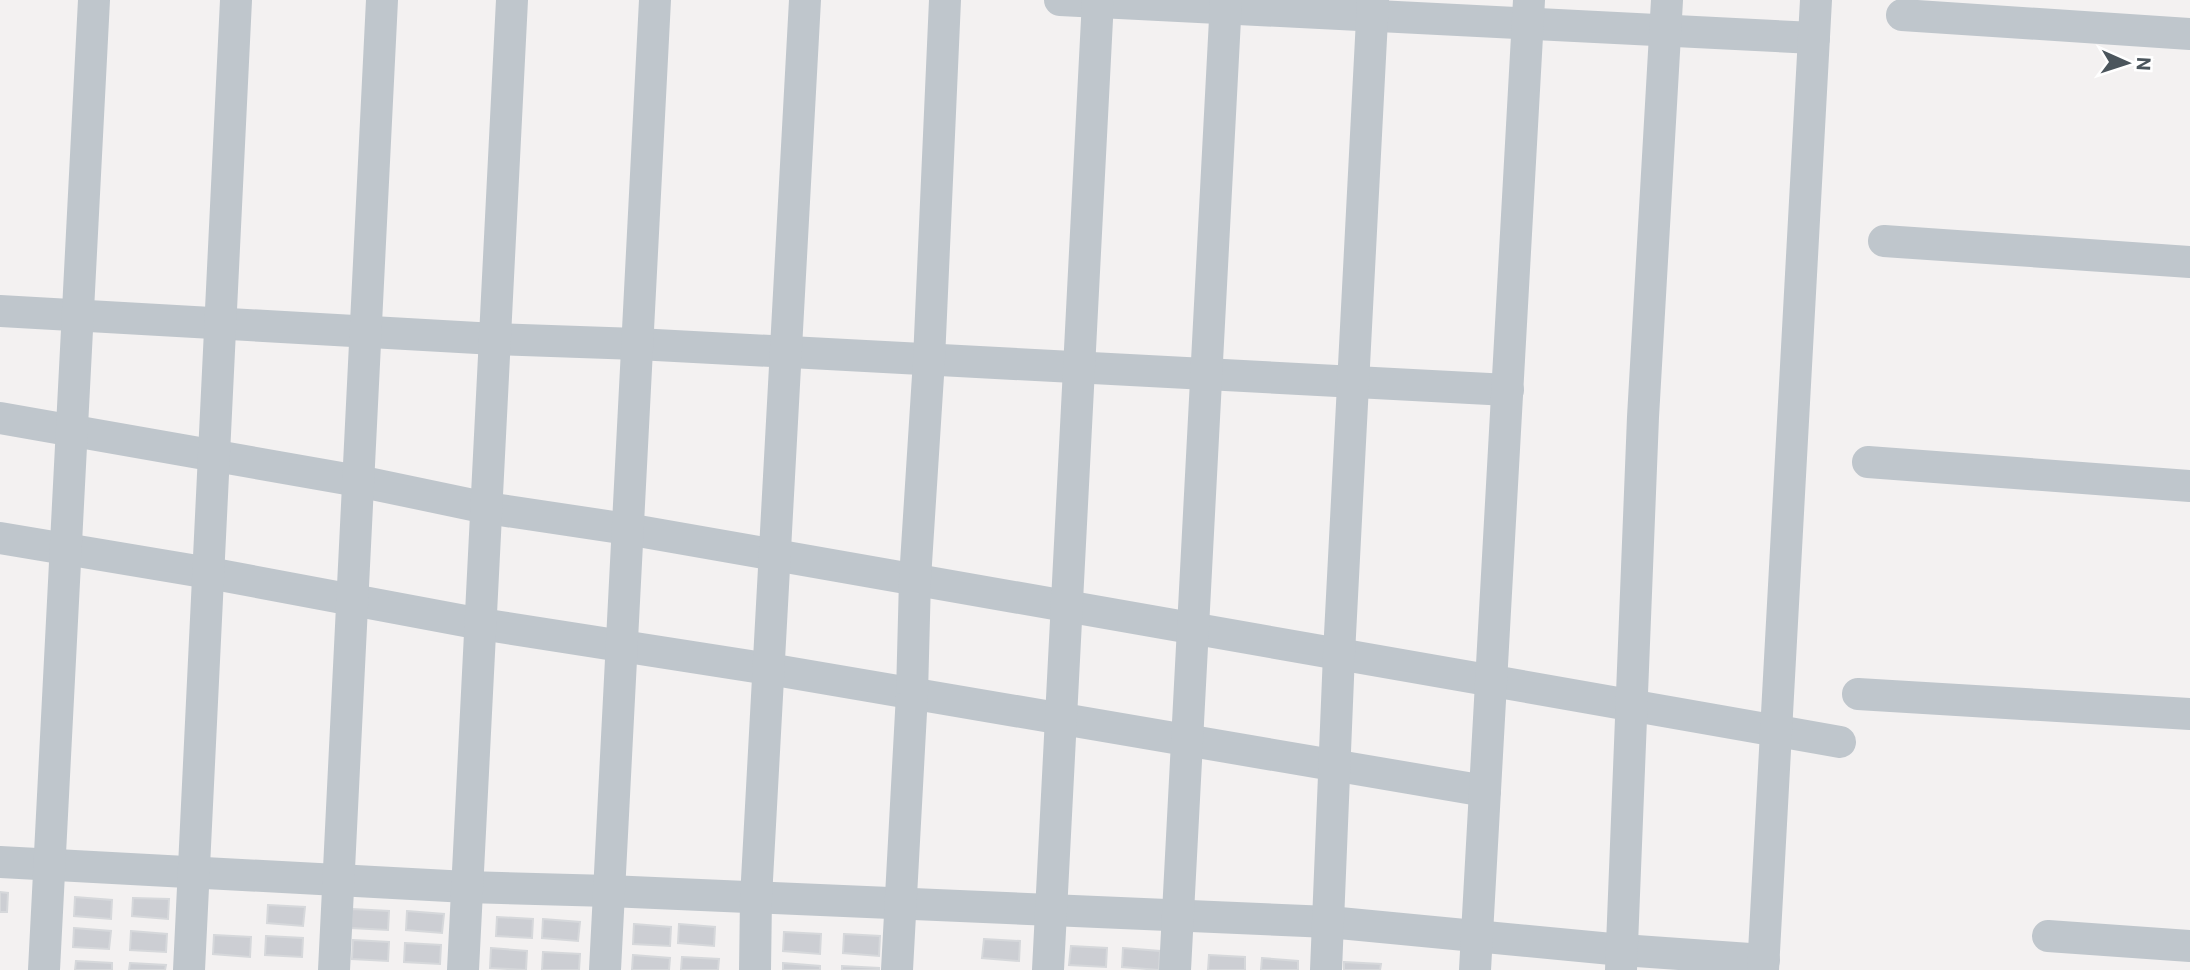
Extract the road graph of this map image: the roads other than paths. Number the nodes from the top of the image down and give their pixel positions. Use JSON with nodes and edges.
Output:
{"nodes":[{"id":1,"x":94,"y":0,"type":"edge"},
{"id":2,"x":236,"y":0,"type":"edge"},
{"id":3,"x":382,"y":0,"type":"edge"},
{"id":4,"x":512,"y":0,"type":"edge"},
{"id":5,"x":655,"y":0,"type":"edge"},
{"id":6,"x":805,"y":0,"type":"edge"},
{"id":7,"x":945,"y":0,"type":"edge"},
{"id":8,"x":1060,"y":0,"type":"edge"},
{"id":9,"x":1667,"y":0,"type":"edge"},
{"id":10,"x":1816,"y":0,"type":"edge"},
{"id":11,"x":1098,"y":1,"type":"edge"},
{"id":12,"x":1226,"y":4,"type":"edge"},
{"id":13,"x":1373,"y":8,"type":"edge"},
{"id":14,"x":1528,"y":12,"type":"edge"},
{"id":15,"x":1902,"y":15,"type":"dead end"},
{"id":16,"x":1666,"y":31,"type":"junction"},
{"id":17,"x":2190,"y":34,"type":"edge"},
{"id":18,"x":1814,"y":38,"type":"junction"},
{"id":19,"x":1884,"y":241,"type":"dead end"},
{"id":20,"x":2190,"y":262,"type":"edge"},
{"id":21,"x":0,"y":311,"type":"edge"},
{"id":22,"x":78,"y":315,"type":"junction"},
{"id":23,"x":220,"y":323,"type":"junction"},
{"id":24,"x":366,"y":330,"type":"junction"},
{"id":25,"x":495,"y":339,"type":"junction"},
{"id":26,"x":637,"y":344,"type":"junction"},
{"id":27,"x":785,"y":352,"type":"junction"},
{"id":28,"x":929,"y":360,"type":"junction"},
{"id":29,"x":1079,"y":368,"type":"junction"},
{"id":30,"x":1206,"y":374,"type":"junction"},
{"id":31,"x":1352,"y":382,"type":"junction"},
{"id":32,"x":1508,"y":390,"type":"junction"},
{"id":33,"x":0,"y":418,"type":"edge"},
{"id":34,"x":72,"y":431,"type":"junction"},
{"id":35,"x":214,"y":456,"type":"junction"},
{"id":36,"x":1868,"y":462,"type":"dead end"},
{"id":37,"x":358,"y":481,"type":"junction"},
{"id":38,"x":2190,"y":486,"type":"edge"},
{"id":39,"x":487,"y":508,"type":"junction"},
{"id":40,"x":627,"y":529,"type":"junction"},
{"id":41,"x":0,"y":538,"type":"edge"},
{"id":42,"x":68,"y":550,"type":"junction"},
{"id":43,"x":775,"y":555,"type":"junction"},
{"id":44,"x":209,"y":573,"type":"junction"},
{"id":45,"x":915,"y":579,"type":"junction"},
{"id":46,"x":352,"y":599,"type":"junction"},
{"id":47,"x":1066,"y":606,"type":"junction"},
{"id":48,"x":481,"y":624,"type":"junction"},
{"id":49,"x":1193,"y":628,"type":"junction"},
{"id":50,"x":621,"y":645,"type":"junction"},
{"id":51,"x":1339,"y":654,"type":"junction"},
{"id":52,"x":769,"y":669,"type":"junction"},
{"id":53,"x":1491,"y":680,"type":"junction"},
{"id":54,"x":912,"y":694,"type":"junction"},
{"id":55,"x":1858,"y":694,"type":"dead end"},
{"id":56,"x":1631,"y":705,"type":"junction"},
{"id":57,"x":2190,"y":715,"type":"edge"},
{"id":58,"x":1060,"y":719,"type":"junction"},
{"id":59,"x":1778,"y":731,"type":"junction"},
{"id":60,"x":1187,"y":740,"type":"junction"},
{"id":61,"x":1839,"y":742,"type":"dead end"},
{"id":62,"x":1335,"y":765,"type":"junction"},
{"id":63,"x":1485,"y":790,"type":"junction"},
{"id":64,"x":0,"y":862,"type":"edge"},
{"id":65,"x":50,"y":865,"type":"junction"},
{"id":66,"x":194,"y":872,"type":"junction"},
{"id":67,"x":338,"y":880,"type":"junction"},
{"id":68,"x":467,"y":887,"type":"junction"},
{"id":69,"x":609,"y":891,"type":"junction"},
{"id":70,"x":756,"y":898,"type":"junction"},
{"id":71,"x":901,"y":904,"type":"junction"},
{"id":72,"x":1051,"y":910,"type":"junction"},
{"id":73,"x":1178,"y":916,"type":"junction"},
{"id":74,"x":1329,"y":922,"type":"junction"},
{"id":75,"x":2048,"y":936,"type":"dead end"},
{"id":76,"x":1477,"y":937,"type":"junction"},
{"id":77,"x":2190,"y":946,"type":"edge"},
{"id":78,"x":1621,"y":960,"type":"edge"},
{"id":79,"x":1764,"y":965,"type":"edge"},
{"id":80,"x":44,"y":970,"type":"edge"},
{"id":81,"x":189,"y":970,"type":"edge"},
{"id":82,"x":334,"y":970,"type":"edge"},
{"id":83,"x":463,"y":970,"type":"edge"},
{"id":84,"x":605,"y":970,"type":"edge"},
{"id":85,"x":755,"y":970,"type":"edge"},
{"id":86,"x":897,"y":970,"type":"edge"},
{"id":87,"x":1048,"y":970,"type":"edge"},
{"id":88,"x":1175,"y":970,"type":"edge"},
{"id":89,"x":1326,"y":970,"type":"edge"},
{"id":90,"x":1475,"y":970,"type":"edge"}],
"edges":[{"from":1,"to":22,"type":"street"},
{"from":2,"to":23,"type":"street"},
{"from":3,"to":24,"type":"street"},
{"from":4,"to":25,"type":"street"},
{"from":5,"to":26,"type":"street"},
{"from":6,"to":27,"type":"street"},
{"from":7,"to":28,"type":"street"},
{"from":8,"to":11,"type":"street"},
{"from":9,"to":16,"type":"street"},
{"from":10,"to":18,"type":"street"},
{"from":11,"to":12,"type":"street"},
{"from":11,"to":29,"type":"street"},
{"from":12,"to":13,"type":"street"},
{"from":12,"to":30,"type":"street"},
{"from":13,"to":14,"type":"street"},
{"from":13,"to":31,"type":"street"},
{"from":14,"to":16,"type":"street"},
{"from":14,"to":32,"type":"street"},
{"from":15,"to":17,"type":"street"},
{"from":16,"to":18,"type":"street"},
{"from":16,"to":56,"type":"street"},
{"from":18,"to":59,"type":"street"},
{"from":19,"to":20,"type":"street"},
{"from":21,"to":22,"type":"street"},
{"from":22,"to":23,"type":"street"},
{"from":22,"to":34,"type":"street"},
{"from":23,"to":24,"type":"street"},
{"from":23,"to":35,"type":"street"},
{"from":24,"to":25,"type":"street"},
{"from":24,"to":37,"type":"street"},
{"from":25,"to":26,"type":"street"},
{"from":25,"to":39,"type":"street"},
{"from":26,"to":27,"type":"street"},
{"from":26,"to":40,"type":"street"},
{"from":27,"to":28,"type":"street"},
{"from":27,"to":43,"type":"street"},
{"from":28,"to":29,"type":"street"},
{"from":28,"to":45,"type":"street"},
{"from":29,"to":30,"type":"street"},
{"from":29,"to":47,"type":"street"},
{"from":30,"to":31,"type":"street"},
{"from":30,"to":49,"type":"street"},
{"from":31,"to":32,"type":"street"},
{"from":31,"to":51,"type":"street"},
{"from":32,"to":53,"type":"street"},
{"from":33,"to":34,"type":"street"},
{"from":34,"to":35,"type":"street"},
{"from":34,"to":42,"type":"street"},
{"from":35,"to":37,"type":"street"},
{"from":35,"to":44,"type":"street"},
{"from":36,"to":38,"type":"street"},
{"from":37,"to":39,"type":"street"},
{"from":37,"to":46,"type":"street"},
{"from":39,"to":40,"type":"street"},
{"from":39,"to":48,"type":"street"},
{"from":40,"to":43,"type":"street"},
{"from":40,"to":50,"type":"street"},
{"from":41,"to":42,"type":"street"},
{"from":42,"to":44,"type":"street"},
{"from":42,"to":65,"type":"street"},
{"from":43,"to":45,"type":"street"},
{"from":43,"to":52,"type":"street"},
{"from":44,"to":46,"type":"street"},
{"from":44,"to":66,"type":"street"},
{"from":45,"to":47,"type":"street"},
{"from":45,"to":54,"type":"street"},
{"from":46,"to":48,"type":"street"},
{"from":46,"to":67,"type":"street"},
{"from":47,"to":49,"type":"street"},
{"from":47,"to":58,"type":"street"},
{"from":48,"to":50,"type":"street"},
{"from":48,"to":68,"type":"street"},
{"from":49,"to":51,"type":"street"},
{"from":49,"to":60,"type":"street"},
{"from":50,"to":52,"type":"street"},
{"from":50,"to":69,"type":"street"},
{"from":51,"to":53,"type":"street"},
{"from":51,"to":62,"type":"street"},
{"from":52,"to":54,"type":"street"},
{"from":52,"to":70,"type":"street"},
{"from":53,"to":56,"type":"street"},
{"from":53,"to":63,"type":"street"},
{"from":54,"to":58,"type":"street"},
{"from":54,"to":71,"type":"street"},
{"from":55,"to":57,"type":"street"},
{"from":56,"to":59,"type":"street"},
{"from":56,"to":78,"type":"street"},
{"from":58,"to":60,"type":"street"},
{"from":58,"to":72,"type":"street"},
{"from":59,"to":61,"type":"street"},
{"from":59,"to":79,"type":"street"},
{"from":60,"to":62,"type":"street"},
{"from":60,"to":73,"type":"street"},
{"from":62,"to":63,"type":"street"},
{"from":62,"to":74,"type":"street"},
{"from":63,"to":76,"type":"street"},
{"from":64,"to":65,"type":"street"},
{"from":65,"to":66,"type":"street"},
{"from":65,"to":80,"type":"street"},
{"from":66,"to":67,"type":"street"},
{"from":66,"to":81,"type":"street"},
{"from":67,"to":68,"type":"street"},
{"from":67,"to":82,"type":"street"},
{"from":68,"to":69,"type":"street"},
{"from":68,"to":83,"type":"street"},
{"from":69,"to":70,"type":"street"},
{"from":69,"to":84,"type":"street"},
{"from":70,"to":71,"type":"street"},
{"from":70,"to":85,"type":"street"},
{"from":71,"to":72,"type":"street"},
{"from":71,"to":86,"type":"street"},
{"from":72,"to":73,"type":"street"},
{"from":72,"to":87,"type":"street"},
{"from":73,"to":74,"type":"street"},
{"from":73,"to":88,"type":"street"},
{"from":74,"to":76,"type":"street"},
{"from":74,"to":89,"type":"street"},
{"from":75,"to":77,"type":"street"},
{"from":76,"to":78,"type":"street"},
{"from":76,"to":90,"type":"street"},
{"from":78,"to":79,"type":"street"}]}
